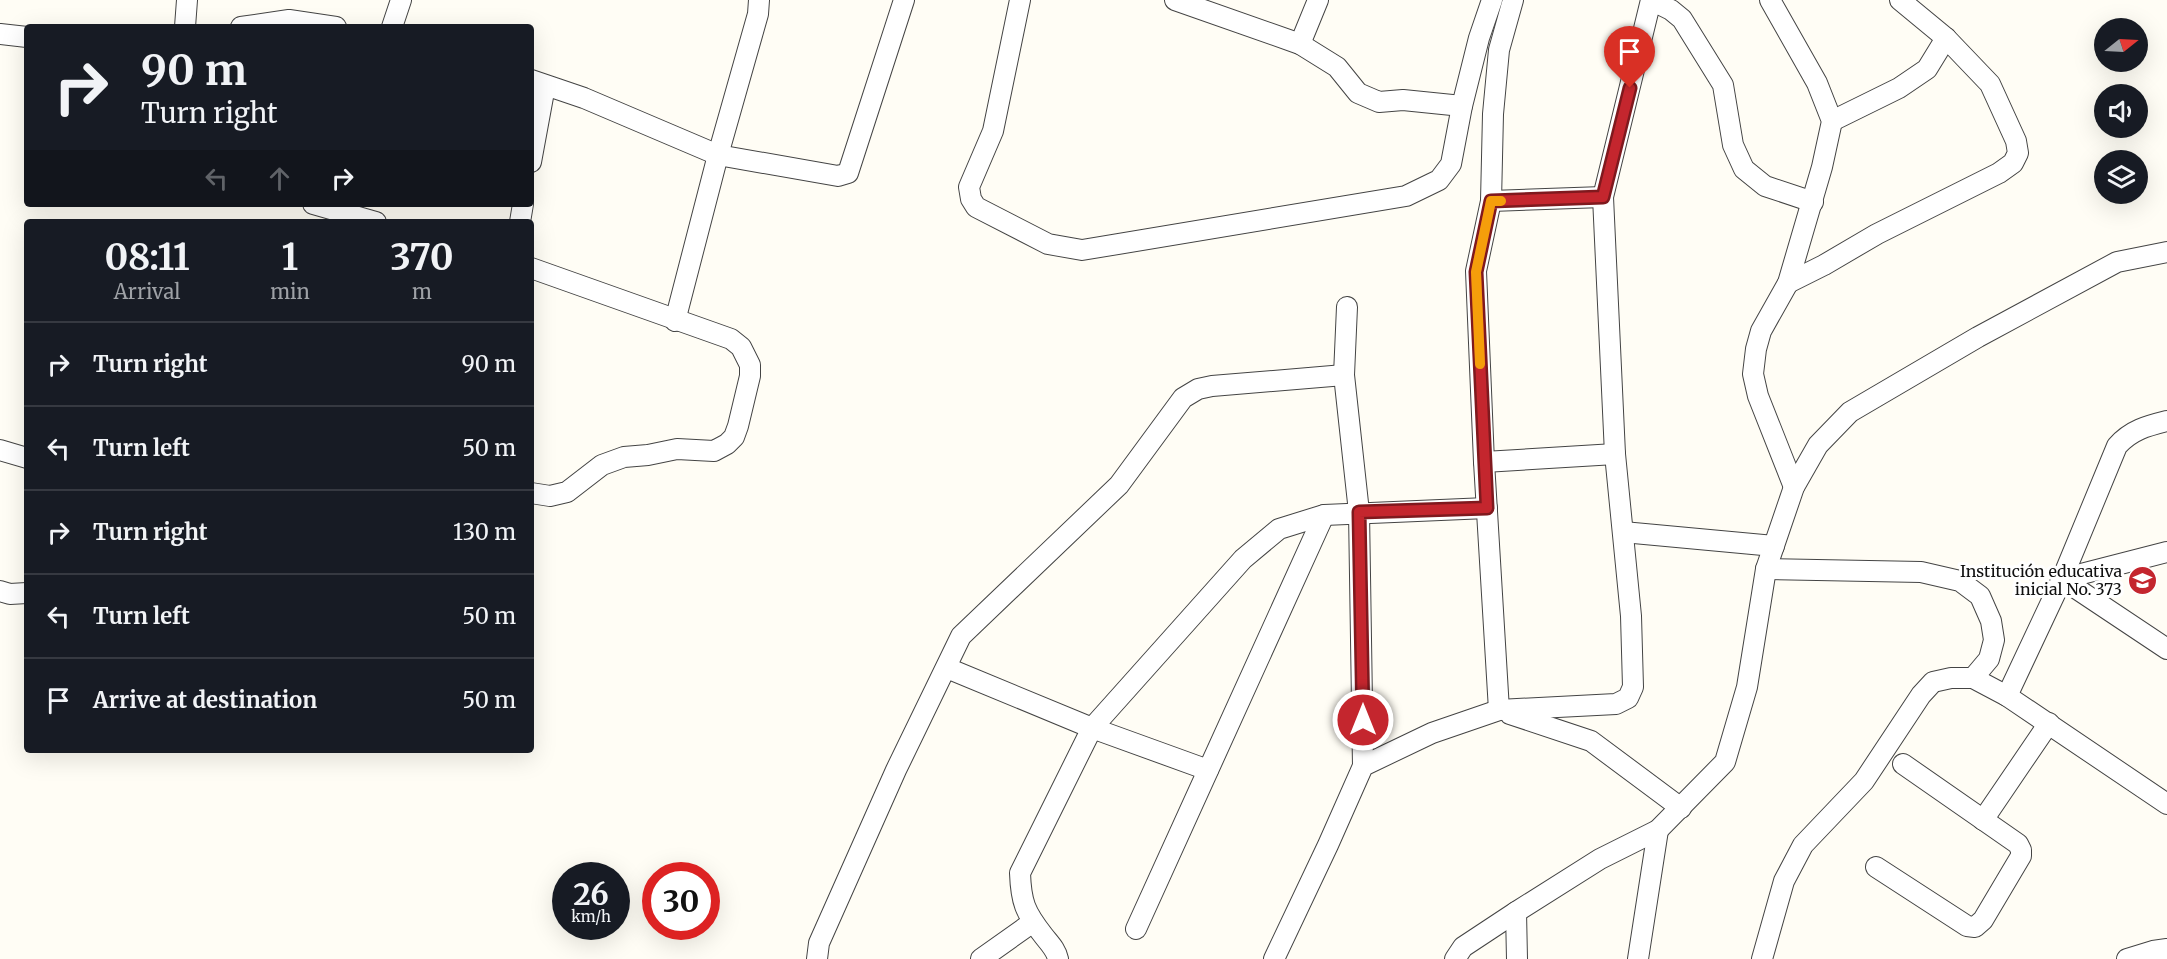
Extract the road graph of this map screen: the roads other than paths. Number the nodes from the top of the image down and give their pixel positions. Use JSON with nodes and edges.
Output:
{"nodes":[{"id":1,"x":187,"y":0,"type":"edge"},
{"id":2,"x":401,"y":0,"type":"edge"},
{"id":3,"x":759,"y":0,"type":"edge"},
{"id":4,"x":904,"y":0,"type":"edge"},
{"id":5,"x":1020,"y":0,"type":"edge"},
{"id":6,"x":1178,"y":0,"type":"edge"},
{"id":7,"x":1318,"y":0,"type":"edge"},
{"id":8,"x":1492,"y":0,"type":"edge"},
{"id":9,"x":1513,"y":0,"type":"edge"},
{"id":10,"x":1770,"y":0,"type":"edge"},
{"id":11,"x":1900,"y":0,"type":"edge"},
{"id":12,"x":185,"y":24,"type":"edge"},
{"id":13,"x":262,"y":24,"type":"edge"},
{"id":14,"x":316,"y":24,"type":"edge"},
{"id":15,"x":393,"y":24,"type":"edge"},
{"id":16,"x":0,"y":34,"type":"edge"},
{"id":17,"x":24,"y":37,"type":"edge"},
{"id":18,"x":1946,"y":38,"type":"junction"},
{"id":19,"x":1300,"y":44,"type":"junction"},
{"id":20,"x":538,"y":83,"type":"edge"},
{"id":21,"x":1462,"y":106,"type":"junction"},
{"id":22,"x":1832,"y":121,"type":"junction"},
{"id":23,"x":534,"y":128,"type":"edge"},
{"id":24,"x":718,"y":155,"type":"junction"},
{"id":25,"x":1603,"y":197,"type":"junction"},
{"id":26,"x":1491,"y":201,"type":"junction"},
{"id":27,"x":1813,"y":202,"type":"junction"},
{"id":28,"x":324,"y":207,"type":"edge"},
{"id":29,"x":366,"y":219,"type":"edge"},
{"id":30,"x":2167,"y":252,"type":"edge"},
{"id":31,"x":534,"y":269,"type":"edge"},
{"id":32,"x":1788,"y":283,"type":"junction"},
{"id":33,"x":1347,"y":307,"type":"dead end"},
{"id":34,"x":675,"y":321,"type":"junction"},
{"id":35,"x":1344,"y":375,"type":"junction"},
{"id":36,"x":2167,"y":421,"type":"edge"},
{"id":37,"x":0,"y":450,"type":"edge"},
{"id":38,"x":1615,"y":454,"type":"junction"},
{"id":39,"x":24,"y":457,"type":"edge"},
{"id":40,"x":1484,"y":462,"type":"junction"},
{"id":41,"x":1794,"y":487,"type":"junction"},
{"id":42,"x":534,"y":493,"type":"edge"},
{"id":43,"x":1487,"y":508,"type":"junction"},
{"id":44,"x":1359,"y":512,"type":"junction"},
{"id":45,"x":1324,"y":515,"type":"junction"},
{"id":46,"x":1623,"y":532,"type":"junction"},
{"id":47,"x":1774,"y":546,"type":"junction"},
{"id":48,"x":2167,"y":552,"type":"edge"},
{"id":49,"x":1766,"y":569,"type":"junction"},
{"id":50,"x":2062,"y":579,"type":"junction"},
{"id":51,"x":0,"y":591,"type":"edge"},
{"id":52,"x":24,"y":593,"type":"edge"},
{"id":53,"x":2167,"y":649,"type":"edge"},
{"id":54,"x":947,"y":668,"type":"junction"},
{"id":55,"x":1972,"y":678,"type":"junction"},
{"id":56,"x":2007,"y":696,"type":"junction"},
{"id":57,"x":1499,"y":710,"type":"junction"},
{"id":58,"x":2049,"y":723,"type":"junction"},
{"id":59,"x":1092,"y":728,"type":"junction"},
{"id":60,"x":1904,"y":764,"type":"dead end"},
{"id":61,"x":1363,"y":766,"type":"junction"},
{"id":62,"x":1208,"y":770,"type":"junction"},
{"id":63,"x":2167,"y":804,"type":"edge"},
{"id":64,"x":1681,"y":808,"type":"junction"},
{"id":65,"x":1983,"y":820,"type":"junction"},
{"id":66,"x":1658,"y":830,"type":"junction"},
{"id":67,"x":1876,"y":867,"type":"dead end"},
{"id":68,"x":1516,"y":912,"type":"junction"},
{"id":69,"x":1033,"y":922,"type":"junction"},
{"id":70,"x":1137,"y":930,"type":"dead end"},
{"id":71,"x":2167,"y":949,"type":"edge"},
{"id":72,"x":817,"y":959,"type":"edge"},
{"id":73,"x":981,"y":959,"type":"edge"},
{"id":74,"x":1058,"y":959,"type":"edge"},
{"id":75,"x":1274,"y":959,"type":"edge"},
{"id":76,"x":1455,"y":959,"type":"edge"},
{"id":77,"x":1516,"y":959,"type":"edge"},
{"id":78,"x":1638,"y":959,"type":"edge"},
{"id":79,"x":1762,"y":959,"type":"edge"},
{"id":80,"x":2127,"y":959,"type":"edge"}],
"edges":[{"from":1,"to":12,"type":"street"},
{"from":2,"to":15,"type":"street"},
{"from":3,"to":24,"type":"street"},
{"from":4,"to":24,"type":"street"},
{"from":5,"to":21,"type":"street"},
{"from":6,"to":19,"type":"street"},
{"from":7,"to":19,"type":"street"},
{"from":8,"to":21,"type":"street"},
{"from":9,"to":26,"type":"street"},
{"from":10,"to":22,"type":"street"},
{"from":11,"to":18,"type":"street"},
{"from":13,"to":14,"type":"street"},
{"from":16,"to":17,"type":"street"},
{"from":18,"to":22,"type":"street"},
{"from":18,"to":32,"type":"street"},
{"from":19,"to":21,"type":"street"},
{"from":20,"to":23,"type":"street"},
{"from":20,"to":24,"type":"street"},
{"from":22,"to":27,"type":"street"},
{"from":24,"to":34,"type":"street"},
{"from":25,"to":26,"type":"street"},
{"from":25,"to":27,"type":"street"},
{"from":25,"to":38,"type":"street"},
{"from":26,"to":40,"type":"street"},
{"from":27,"to":32,"type":"street"},
{"from":28,"to":29,"type":"street"},
{"from":30,"to":41,"type":"street"},
{"from":31,"to":34,"type":"street"},
{"from":32,"to":41,"type":"street"},
{"from":33,"to":35,"type":"street"},
{"from":34,"to":42,"type":"street"},
{"from":35,"to":44,"type":"street"},
{"from":35,"to":54,"type":"street"},
{"from":36,"to":50,"type":"street"},
{"from":37,"to":39,"type":"street"},
{"from":38,"to":40,"type":"street"},
{"from":38,"to":46,"type":"street"},
{"from":40,"to":43,"type":"street"},
{"from":41,"to":47,"type":"street"},
{"from":43,"to":44,"type":"street"},
{"from":43,"to":57,"type":"street"},
{"from":44,"to":45,"type":"street"},
{"from":44,"to":61,"type":"street"},
{"from":45,"to":59,"type":"street"},
{"from":45,"to":62,"type":"street"},
{"from":46,"to":47,"type":"street"},
{"from":46,"to":57,"type":"street"},
{"from":47,"to":49,"type":"street"},
{"from":48,"to":50,"type":"street"},
{"from":49,"to":55,"type":"street"},
{"from":49,"to":64,"type":"street"},
{"from":50,"to":53,"type":"street"},
{"from":50,"to":56,"type":"street"},
{"from":51,"to":52,"type":"street"},
{"from":54,"to":59,"type":"street"},
{"from":54,"to":72,"type":"street"},
{"from":55,"to":56,"type":"street"},
{"from":55,"to":79,"type":"street"},
{"from":56,"to":58,"type":"street"},
{"from":57,"to":61,"type":"street"},
{"from":57,"to":64,"type":"street"},
{"from":58,"to":63,"type":"street"},
{"from":58,"to":65,"type":"street"},
{"from":59,"to":62,"type":"street"},
{"from":59,"to":69,"type":"street"},
{"from":60,"to":65,"type":"street"},
{"from":61,"to":75,"type":"street"},
{"from":62,"to":70,"type":"street"},
{"from":64,"to":66,"type":"street"},
{"from":65,"to":67,"type":"street"},
{"from":66,"to":68,"type":"street"},
{"from":66,"to":78,"type":"street"},
{"from":68,"to":76,"type":"street"},
{"from":68,"to":77,"type":"street"},
{"from":69,"to":73,"type":"street"},
{"from":69,"to":74,"type":"street"},
{"from":71,"to":80,"type":"street"}]}
